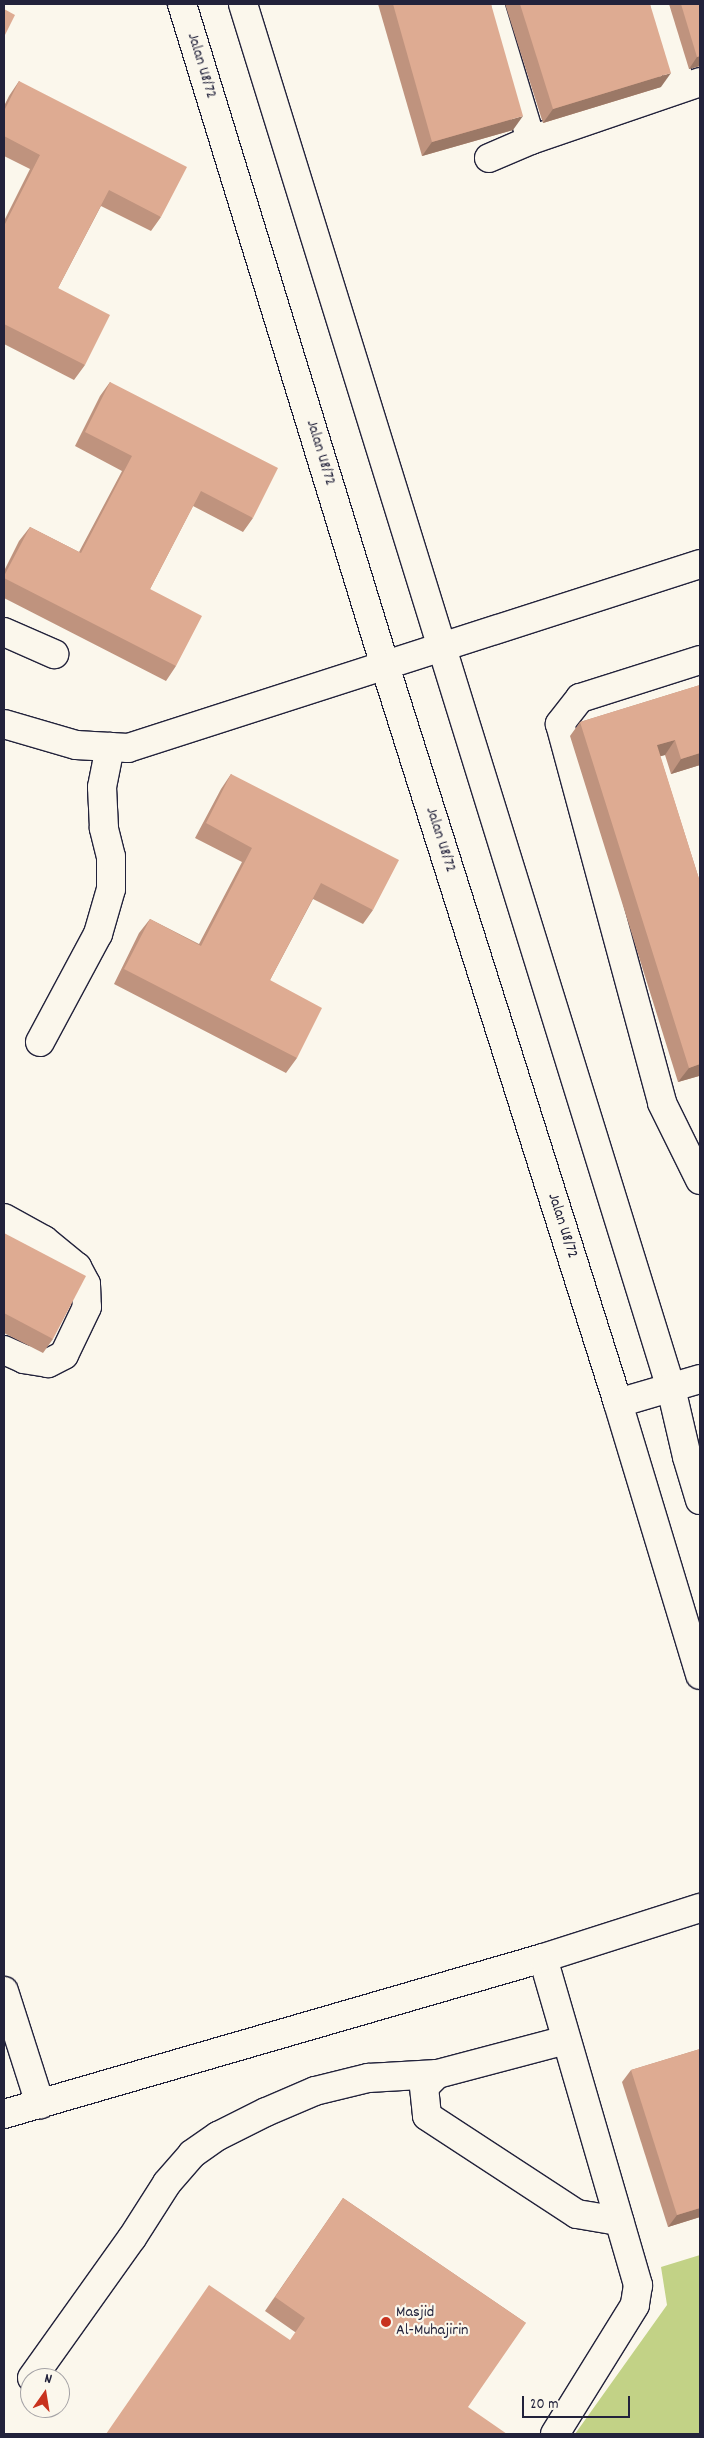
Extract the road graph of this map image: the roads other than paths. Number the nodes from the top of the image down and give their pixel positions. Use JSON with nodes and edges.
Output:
{"nodes":[{"id":1,"x":182,"y":4,"type":"edge"},
{"id":2,"x":243,"y":4,"type":"edge"},
{"id":3,"x":490,"y":4,"type":"edge"},
{"id":4,"x":655,"y":4,"type":"edge"},
{"id":5,"x":691,"y":84,"type":"edge"},
{"id":6,"x":531,"y":140,"type":"junction"},
{"id":7,"x":489,"y":158,"type":"dead end"},
{"id":8,"x":700,"y":564,"type":"edge"},
{"id":9,"x":4,"y":632,"type":"edge"},
{"id":10,"x":440,"y":648,"type":"junction"},
{"id":11,"x":54,"y":654,"type":"dead end"},
{"id":12,"x":700,"y":660,"type":"edge"},
{"id":13,"x":385,"y":666,"type":"junction"},
{"id":14,"x":4,"y":724,"type":"edge"},
{"id":15,"x":110,"y":747,"type":"junction"},
{"id":16,"x":40,"y":1042,"type":"dead end"},
{"id":17,"x":693,"y":1147,"type":"edge"},
{"id":18,"x":700,"y":1180,"type":"edge"},
{"id":19,"x":4,"y":1218,"type":"edge"},
{"id":20,"x":4,"y":1350,"type":"edge"},
{"id":21,"x":700,"y":1379,"type":"edge"},
{"id":22,"x":671,"y":1388,"type":"junction"},
{"id":23,"x":618,"y":1403,"type":"junction"},
{"id":24,"x":700,"y":1500,"type":"edge"},
{"id":25,"x":700,"y":1675,"type":"edge"},
{"id":26,"x":700,"y":1908,"type":"edge"},
{"id":27,"x":543,"y":1958,"type":"junction"},
{"id":28,"x":4,"y":1992,"type":"edge"},
{"id":29,"x":566,"y":2040,"type":"junction"},
{"id":30,"x":437,"y":2074,"type":"junction"},
{"id":31,"x":40,"y":2104,"type":"junction"},
{"id":32,"x":4,"y":2114,"type":"edge"},
{"id":33,"x":619,"y":2221,"type":"junction"},
{"id":34,"x":40,"y":2368,"type":"edge"},
{"id":35,"x":555,"y":2434,"type":"edge"}],
"edges":[{"from":1,"to":13,"type":"street","name":"Jalan U8/72"},
{"from":2,"to":10,"type":"street"},
{"from":3,"to":6,"type":"street"},
{"from":4,"to":5,"type":"street"},
{"from":5,"to":6,"type":"street"},
{"from":6,"to":7,"type":"street"},
{"from":8,"to":10,"type":"street"},
{"from":9,"to":11,"type":"street"},
{"from":10,"to":13,"type":"street"},
{"from":10,"to":22,"type":"street"},
{"from":12,"to":17,"type":"street"},
{"from":13,"to":15,"type":"street"},
{"from":13,"to":23,"type":"street","name":"Jalan U8/72"},
{"from":14,"to":15,"type":"street"},
{"from":15,"to":16,"type":"street"},
{"from":17,"to":18,"type":"street"},
{"from":19,"to":20,"type":"street"},
{"from":21,"to":22,"type":"street"},
{"from":22,"to":23,"type":"street"},
{"from":22,"to":24,"type":"street"},
{"from":23,"to":25,"type":"street","name":"Jalan U8/72"},
{"from":26,"to":27,"type":"street"},
{"from":27,"to":29,"type":"street"},
{"from":27,"to":31,"type":"street"},
{"from":28,"to":31,"type":"street"},
{"from":29,"to":30,"type":"street"},
{"from":29,"to":33,"type":"street"},
{"from":30,"to":33,"type":"street"},
{"from":30,"to":34,"type":"street"},
{"from":31,"to":32,"type":"street"},
{"from":33,"to":35,"type":"street"}]}
